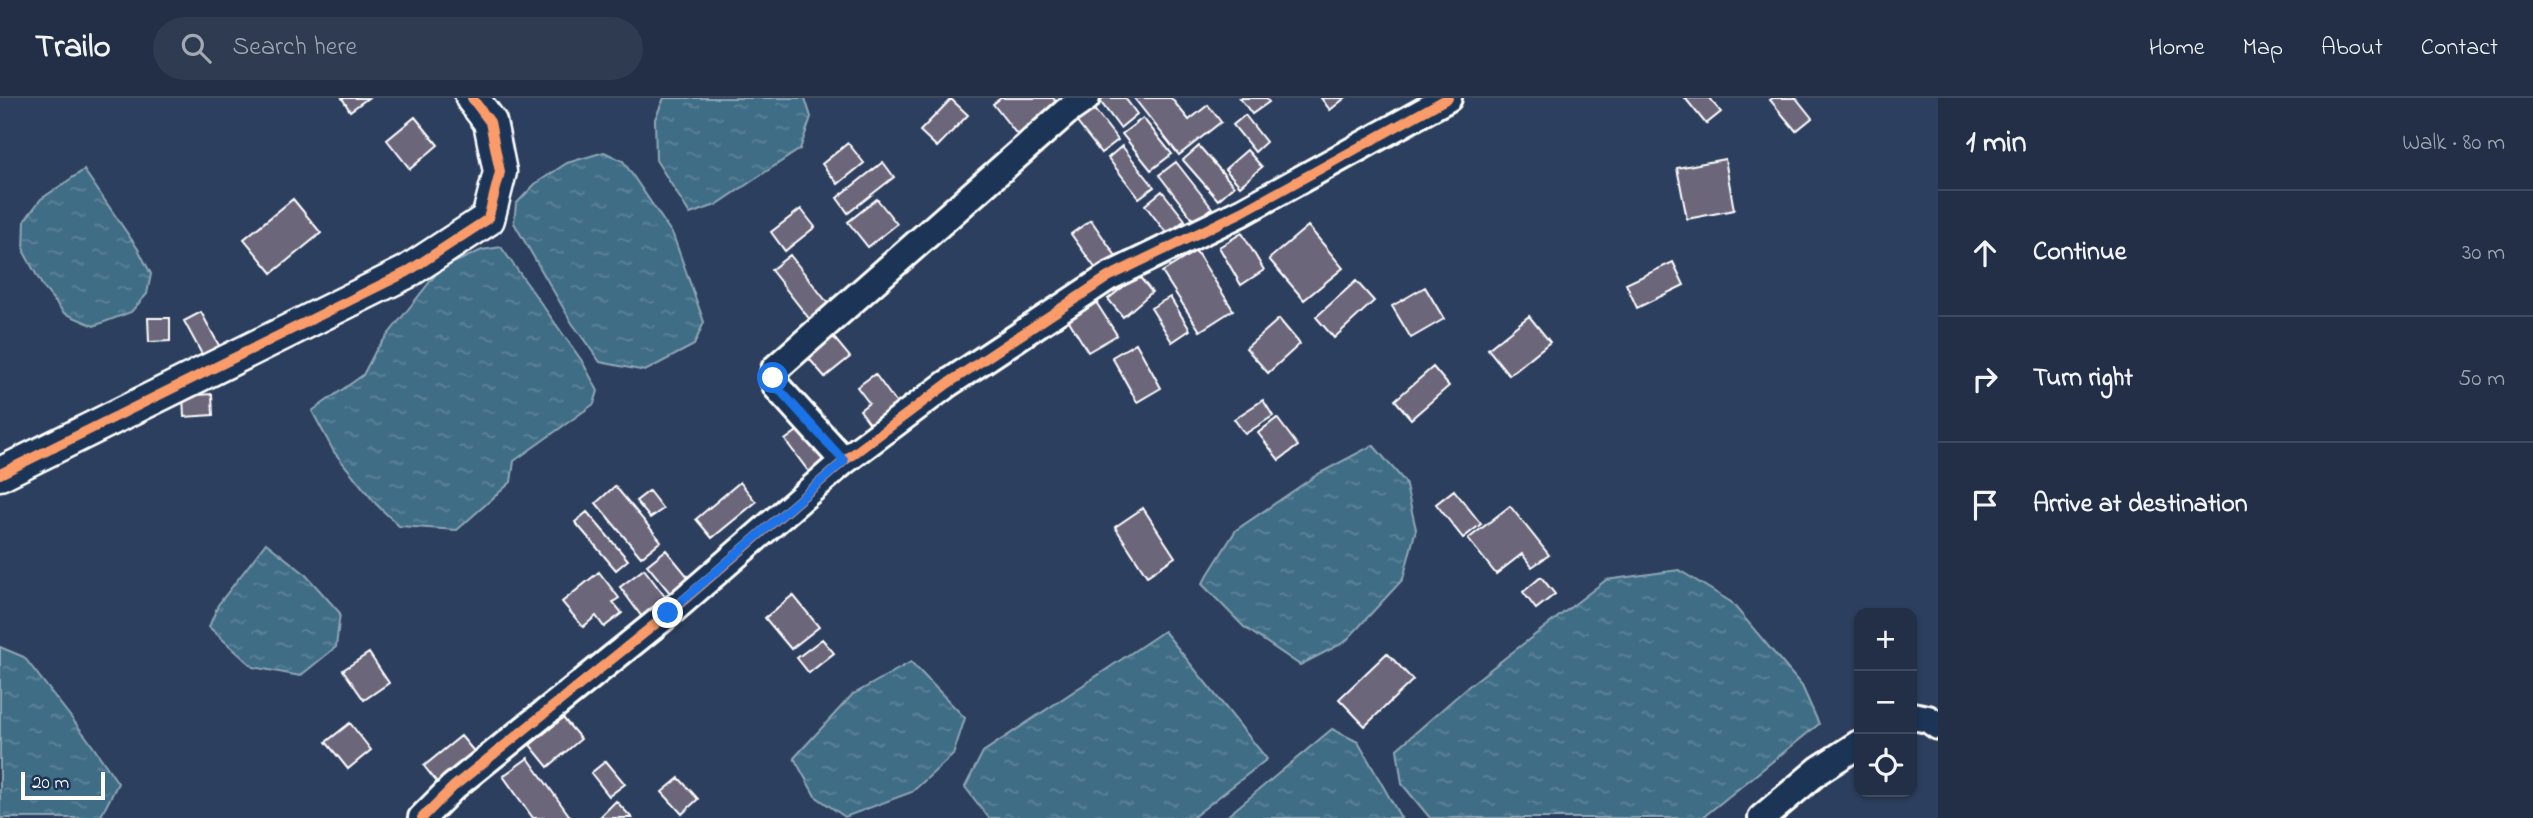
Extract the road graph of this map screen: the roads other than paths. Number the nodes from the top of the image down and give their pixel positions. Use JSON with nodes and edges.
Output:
{"nodes":[{"id":1,"x":472,"y":98,"type":"edge"},
{"id":2,"x":1086,"y":98,"type":"edge"},
{"id":3,"x":1447,"y":98,"type":"edge"},
{"id":4,"x":844,"y":461,"type":"junction"},
{"id":5,"x":2,"y":468,"type":"edge"},
{"id":6,"x":1917,"y":717,"type":"edge"},
{"id":7,"x":1938,"y":726,"type":"edge"},
{"id":8,"x":1854,"y":747,"type":"edge"},
{"id":9,"x":422,"y":818,"type":"edge"},
{"id":10,"x":1762,"y":818,"type":"edge"}],
"edges":[{"from":1,"to":5,"type":"street"},
{"from":2,"to":4,"type":"street"},
{"from":3,"to":4,"type":"street"},
{"from":4,"to":9,"type":"street"},
{"from":6,"to":7,"type":"street"},
{"from":8,"to":10,"type":"street"}]}
